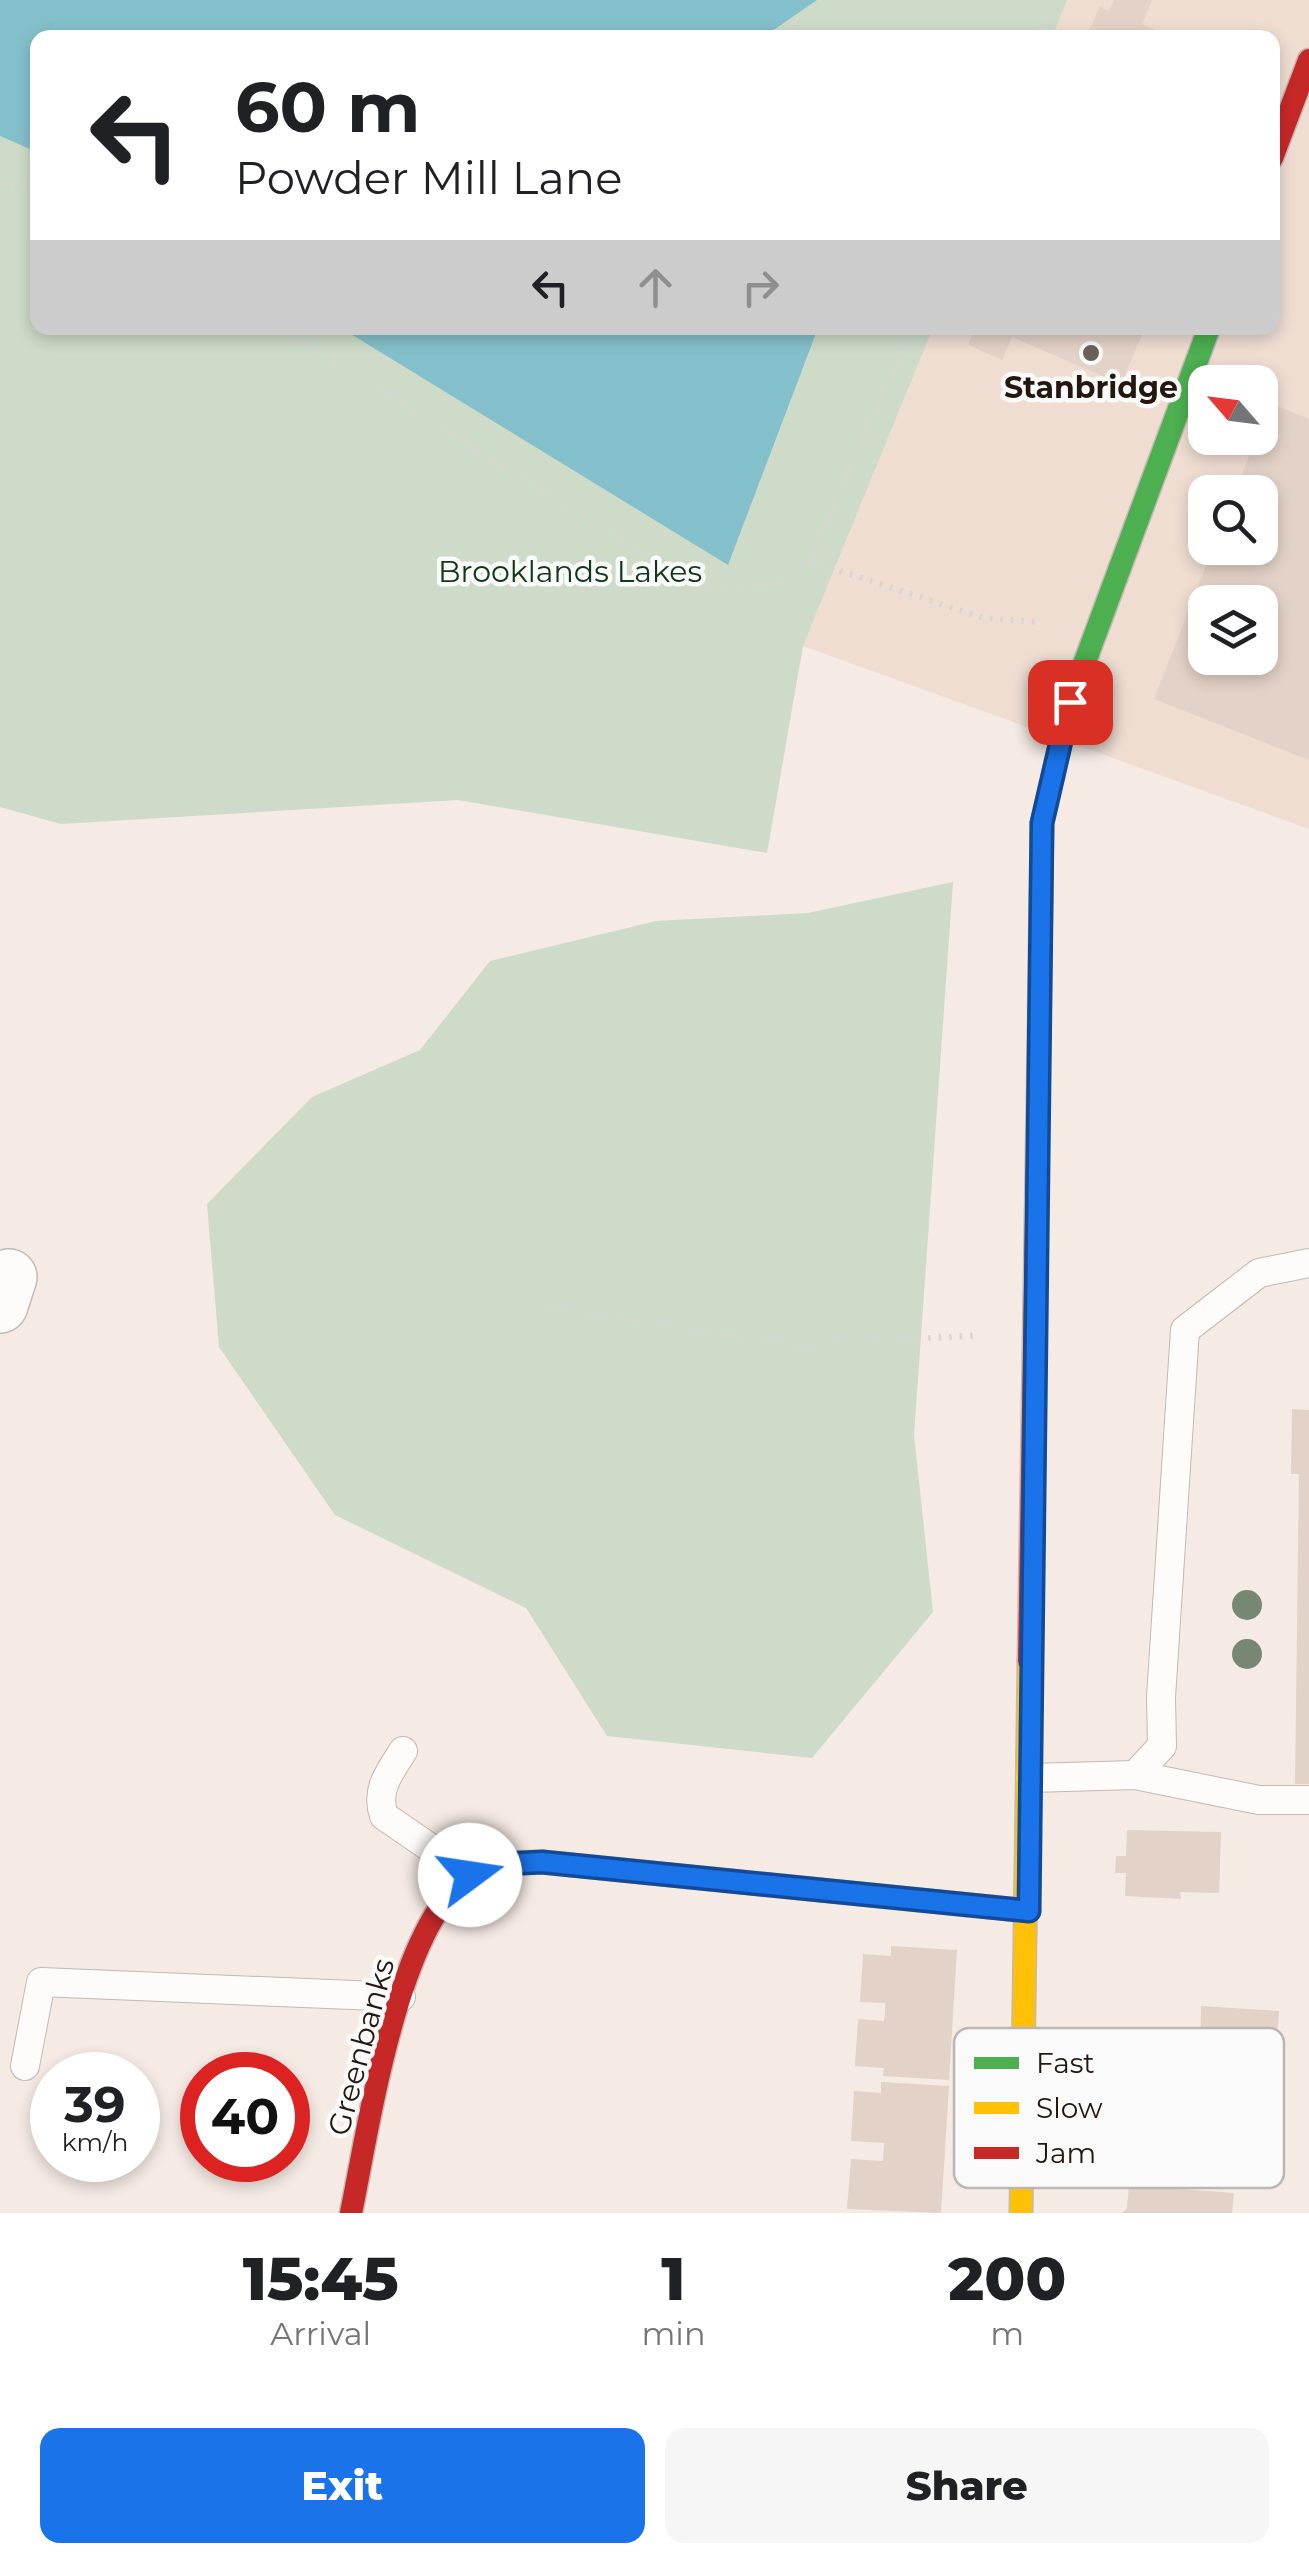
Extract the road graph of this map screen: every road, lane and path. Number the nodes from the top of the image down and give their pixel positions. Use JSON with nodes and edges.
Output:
{"nodes":[{"id":1,"x":1053,"y":0,"type":"edge"},
{"id":2,"x":1040,"y":30,"type":"edge"},
{"id":3,"x":1309,"y":60,"type":"edge"},
{"id":4,"x":1280,"y":137,"type":"edge"},
{"id":5,"x":0,"y":184,"type":"edge"},
{"id":6,"x":30,"y":191,"type":"edge"},
{"id":7,"x":290,"y":335,"type":"edge"},
{"id":8,"x":908,"y":335,"type":"edge"},
{"id":9,"x":1206,"y":335,"type":"edge"},
{"id":10,"x":810,"y":561,"type":"junction"},
{"id":11,"x":1050,"y":623,"type":"dead end"},
{"id":12,"x":1309,"y":1263,"type":"edge"},
{"id":13,"x":543,"y":1306,"type":"dead end"},
{"id":14,"x":1035,"y":1332,"type":"junction"},
{"id":15,"x":404,"y":1751,"type":"dead end"},
{"id":16,"x":1134,"y":1774,"type":"junction"},
{"id":17,"x":1030,"y":1778,"type":"junction"},
{"id":18,"x":1309,"y":1800,"type":"edge"},
{"id":19,"x":470,"y":1875,"type":"junction"},
{"id":20,"x":1029,"y":1911,"type":"junction"},
{"id":21,"x":400,"y":1996,"type":"junction"},
{"id":22,"x":1026,"y":2028,"type":"edge"},
{"id":23,"x":26,"y":2066,"type":"dead end"},
{"id":24,"x":1022,"y":2188,"type":"edge"},
{"id":25,"x":351,"y":2213,"type":"edge"},
{"id":26,"x":1021,"y":2213,"type":"edge"}],
"edges":[{"from":1,"to":2,"type":"path"},
{"from":3,"to":4,"type":"street"},
{"from":5,"to":6,"type":"path"},
{"from":7,"to":10,"type":"path"},
{"from":8,"to":10,"type":"path"},
{"from":9,"to":14,"type":"street"},
{"from":10,"to":11,"type":"path"},
{"from":12,"to":16,"type":"lane"},
{"from":13,"to":14,"type":"path"},
{"from":14,"to":17,"type":"street"},
{"from":15,"to":19,"type":"lane"},
{"from":16,"to":17,"type":"lane"},
{"from":16,"to":18,"type":"lane"},
{"from":17,"to":20,"type":"street"},
{"from":19,"to":20,"type":"street"},
{"from":19,"to":21,"type":"street","name":"Greenbanks"},
{"from":20,"to":22,"type":"street"},
{"from":21,"to":23,"type":"lane"},
{"from":21,"to":25,"type":"street","name":"Greenbanks"},
{"from":24,"to":26,"type":"street"}]}
